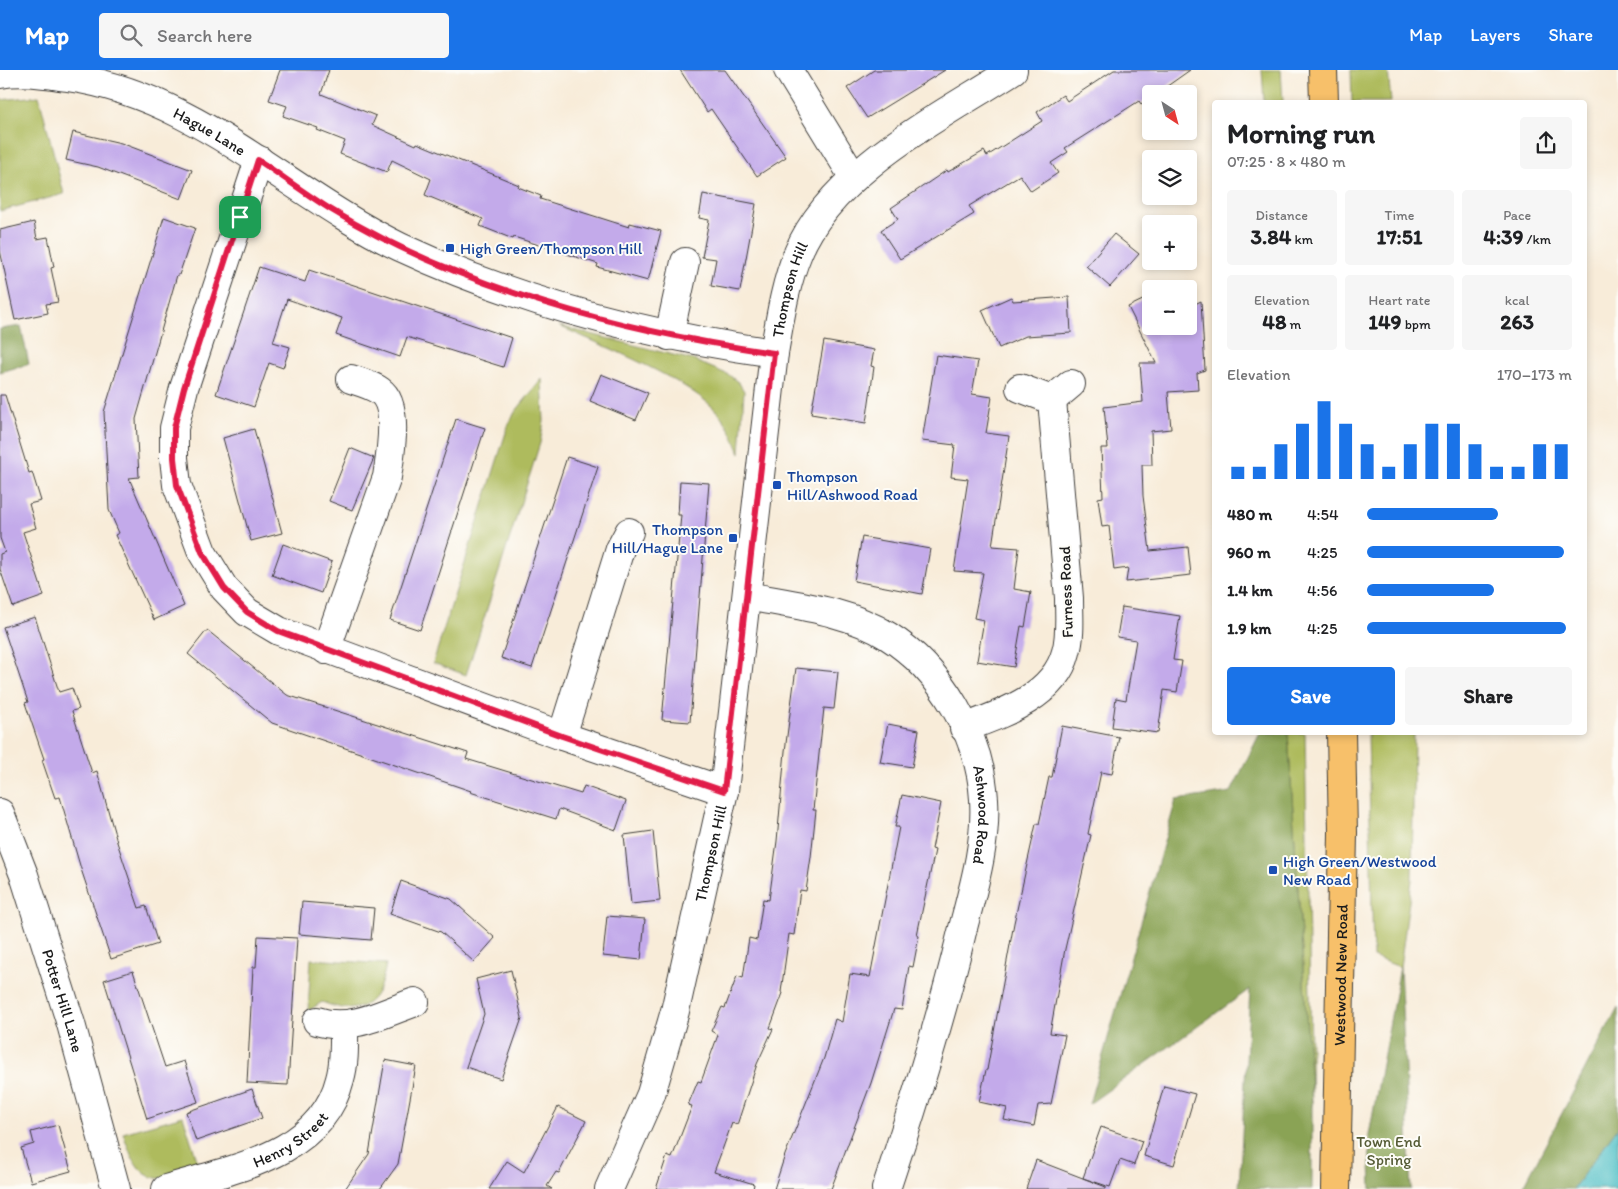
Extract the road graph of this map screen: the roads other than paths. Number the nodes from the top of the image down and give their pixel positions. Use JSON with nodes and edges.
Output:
{"nodes":[{"id":1,"x":788,"y":70,"type":"edge"},
{"id":2,"x":1013,"y":70,"type":"edge"},
{"id":3,"x":1323,"y":70,"type":"edge"},
{"id":4,"x":0,"y":74,"type":"edge"},
{"id":5,"x":1324,"y":100,"type":"edge"},
{"id":6,"x":258,"y":160,"type":"junction"},
{"id":7,"x":854,"y":178,"type":"junction"},
{"id":8,"x":685,"y":262,"type":"dead end"},
{"id":9,"x":668,"y":336,"type":"junction"},
{"id":10,"x":774,"y":353,"type":"junction"},
{"id":11,"x":351,"y":379,"type":"dead end"},
{"id":12,"x":1020,"y":388,"type":"dead end"},
{"id":13,"x":630,"y":532,"type":"dead end"},
{"id":14,"x":747,"y":596,"type":"junction"},
{"id":15,"x":326,"y":650,"type":"junction"},
{"id":16,"x":964,"y":728,"type":"junction"},
{"id":17,"x":1341,"y":735,"type":"edge"},
{"id":18,"x":562,"y":736,"type":"junction"},
{"id":19,"x":724,"y":791,"type":"junction"},
{"id":20,"x":0,"y":813,"type":"edge"},
{"id":21,"x":12,"y":876,"type":"edge"},
{"id":22,"x":415,"y":1002,"type":"dead end"},
{"id":23,"x":317,"y":1022,"type":"dead end"},
{"id":24,"x":344,"y":1026,"type":"junction"},
{"id":25,"x":116,"y":1189,"type":"edge"},
{"id":26,"x":166,"y":1189,"type":"edge"},
{"id":27,"x":609,"y":1189,"type":"edge"},
{"id":28,"x":886,"y":1189,"type":"edge"},
{"id":29,"x":1336,"y":1189,"type":"edge"}],
"edges":[{"from":1,"to":7,"type":"street"},
{"from":2,"to":7,"type":"street","name":"Thompson Hill"},
{"from":3,"to":5,"type":"highway"},
{"from":4,"to":6,"type":"street","name":"Hague Lane"},
{"from":6,"to":9,"type":"street","name":"Hague Lane"},
{"from":6,"to":15,"type":"street"},
{"from":7,"to":10,"type":"street","name":"Thompson Hill"},
{"from":8,"to":9,"type":"street"},
{"from":9,"to":10,"type":"street","name":"Hague Lane"},
{"from":10,"to":14,"type":"street","name":"Thompson Hill"},
{"from":11,"to":15,"type":"street"},
{"from":12,"to":16,"type":"street","name":"Furness Road"},
{"from":13,"to":18,"type":"street"},
{"from":14,"to":16,"type":"street","name":"Ashwood Road"},
{"from":14,"to":19,"type":"street","name":"Thompson Hill"},
{"from":15,"to":18,"type":"street"},
{"from":16,"to":28,"type":"street","name":"Ashwood Road"},
{"from":17,"to":29,"type":"highway","name":"Westwood New Road"},
{"from":18,"to":19,"type":"street"},
{"from":19,"to":27,"type":"street","name":"Thompson Hill"},
{"from":20,"to":21,"type":"street","name":"Potter Hill Lane"},
{"from":21,"to":25,"type":"street","name":"Potter Hill Lane"},
{"from":22,"to":24,"type":"street"},
{"from":23,"to":24,"type":"street"},
{"from":24,"to":26,"type":"street","name":"Henry Street"}]}
